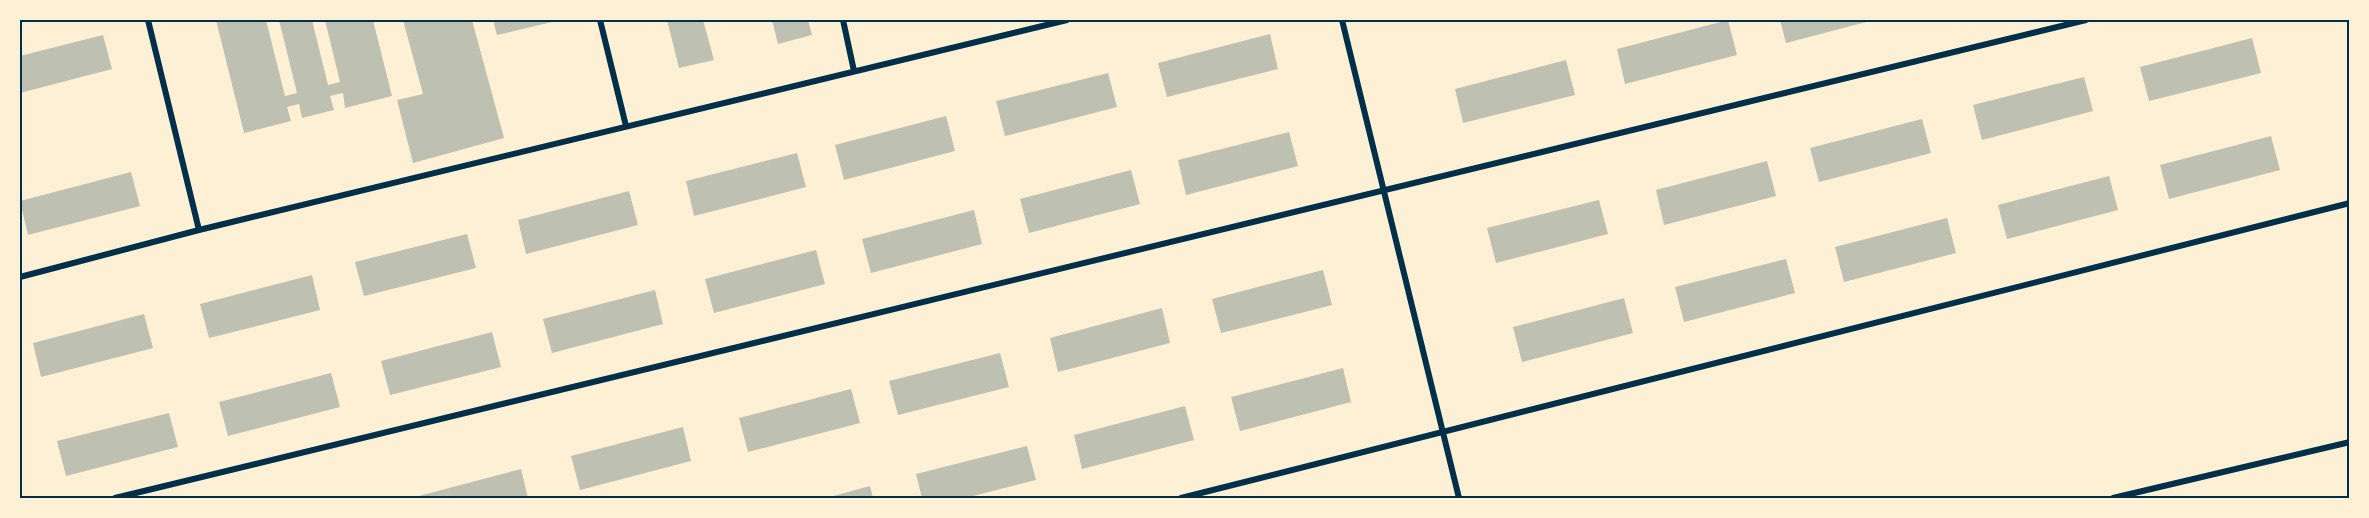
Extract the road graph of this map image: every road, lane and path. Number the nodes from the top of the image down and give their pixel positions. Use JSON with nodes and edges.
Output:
{"nodes":[{"id":1,"x":148,"y":20,"type":"edge"},
{"id":2,"x":600,"y":20,"type":"edge"},
{"id":3,"x":843,"y":20,"type":"edge"},
{"id":4,"x":1067,"y":20,"type":"edge"},
{"id":5,"x":1342,"y":20,"type":"edge"},
{"id":6,"x":2086,"y":20,"type":"edge"},
{"id":7,"x":854,"y":71,"type":"junction"},
{"id":8,"x":626,"y":126,"type":"junction"},
{"id":9,"x":1384,"y":192,"type":"junction"},
{"id":10,"x":2349,"y":203,"type":"edge"},
{"id":11,"x":199,"y":230,"type":"junction"},
{"id":12,"x":20,"y":276,"type":"edge"},
{"id":13,"x":1443,"y":430,"type":"junction"},
{"id":14,"x":2349,"y":442,"type":"edge"},
{"id":15,"x":115,"y":498,"type":"edge"},
{"id":16,"x":1181,"y":498,"type":"edge"},
{"id":17,"x":1460,"y":498,"type":"edge"},
{"id":18,"x":2113,"y":498,"type":"edge"}],
"edges":[{"from":1,"to":11,"type":"street"},
{"from":2,"to":8,"type":"street"},
{"from":3,"to":7,"type":"street"},
{"from":4,"to":7,"type":"street"},
{"from":5,"to":9,"type":"street"},
{"from":6,"to":9,"type":"street"},
{"from":7,"to":8,"type":"street"},
{"from":8,"to":11,"type":"street"},
{"from":9,"to":13,"type":"street"},
{"from":9,"to":15,"type":"street"},
{"from":10,"to":13,"type":"street"},
{"from":11,"to":12,"type":"street"},
{"from":13,"to":16,"type":"street"},
{"from":13,"to":17,"type":"street"},
{"from":14,"to":18,"type":"street"}]}
